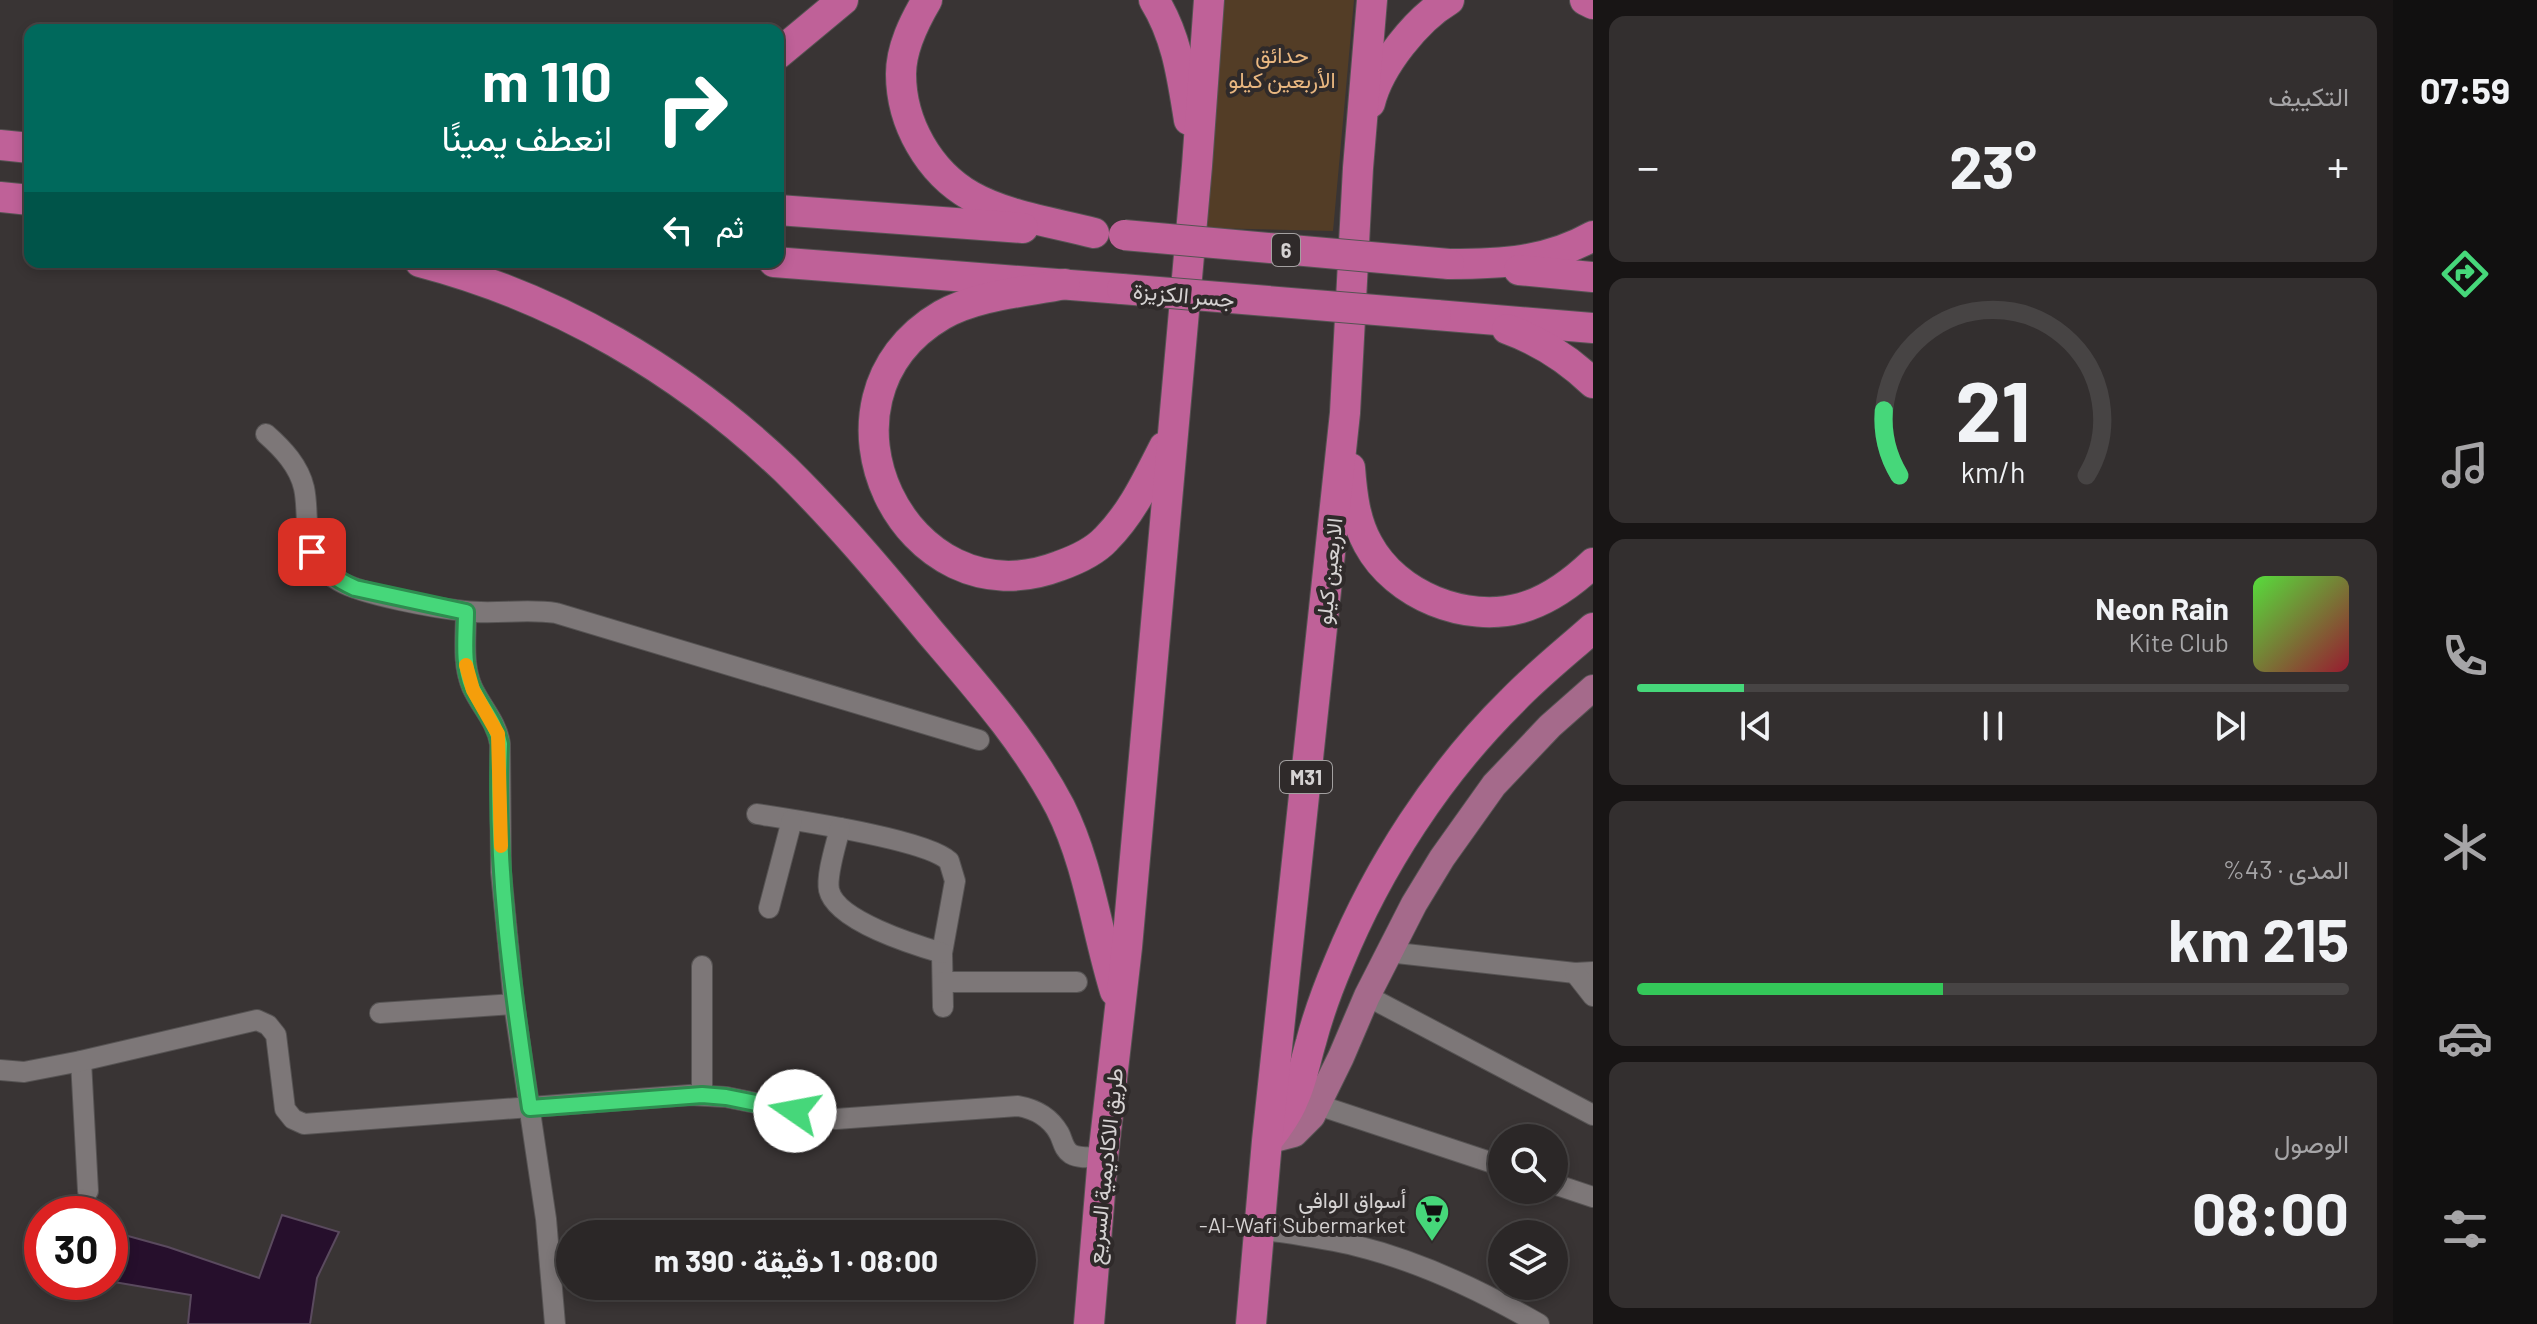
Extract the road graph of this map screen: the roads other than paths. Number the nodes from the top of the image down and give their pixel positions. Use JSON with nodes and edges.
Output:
{"nodes":[{"id":1,"x":843,"y":0,"type":"edge"},
{"id":2,"x":927,"y":0,"type":"edge"},
{"id":3,"x":1154,"y":0,"type":"edge"},
{"id":4,"x":1209,"y":0,"type":"edge"},
{"id":5,"x":1372,"y":0,"type":"edge"},
{"id":6,"x":1449,"y":0,"type":"edge"},
{"id":7,"x":1585,"y":0,"type":"edge"},
{"id":8,"x":1593,"y":4,"type":"edge"},
{"id":9,"x":784,"y":49,"type":"edge"},
{"id":10,"x":0,"y":145,"type":"edge"},
{"id":11,"x":24,"y":147,"type":"edge"},
{"id":12,"x":1197,"y":166,"type":"junction"},
{"id":13,"x":1358,"y":168,"type":"junction"},
{"id":14,"x":0,"y":197,"type":"edge"},
{"id":15,"x":24,"y":199,"type":"edge"},
{"id":16,"x":784,"y":210,"type":"edge"},
{"id":17,"x":1109,"y":234,"type":"junction"},
{"id":18,"x":1593,"y":236,"type":"edge"},
{"id":19,"x":784,"y":263,"type":"edge"},
{"id":20,"x":1449,"y":264,"type":"junction"},
{"id":21,"x":442,"y":268,"type":"edge"},
{"id":22,"x":1593,"y":277,"type":"edge"},
{"id":23,"x":1065,"y":284,"type":"junction"},
{"id":24,"x":1479,"y":319,"type":"junction"},
{"id":25,"x":1593,"y":328,"type":"edge"},
{"id":26,"x":1593,"y":383,"type":"edge"},
{"id":27,"x":1345,"y":413,"type":"junction"},
{"id":28,"x":1172,"y":431,"type":"junction"},
{"id":29,"x":266,"y":434,"type":"dead end"},
{"id":30,"x":1593,"y":563,"type":"edge"},
{"id":31,"x":466,"y":612,"type":"junction"},
{"id":32,"x":1593,"y":628,"type":"edge"},
{"id":33,"x":1593,"y":688,"type":"edge"},
{"id":34,"x":1593,"y":709,"type":"edge"},
{"id":35,"x":979,"y":740,"type":"dead end"},
{"id":36,"x":1485,"y":801,"type":"junction"},
{"id":37,"x":757,"y":814,"type":"dead end"},
{"id":38,"x":792,"y":820,"type":"junction"},
{"id":39,"x":840,"y":828,"type":"junction"},
{"id":40,"x":769,"y":908,"type":"dead end"},
{"id":41,"x":1388,"y":952,"type":"junction"},
{"id":42,"x":942,"y":953,"type":"junction"},
{"id":43,"x":702,"y":966,"type":"dead end"},
{"id":44,"x":1584,"y":972,"type":"edge"},
{"id":45,"x":943,"y":982,"type":"junction"},
{"id":46,"x":1077,"y":982,"type":"dead end"},
{"id":47,"x":1367,"y":996,"type":"junction"},
{"id":48,"x":1593,"y":996,"type":"edge"},
{"id":49,"x":514,"y":1004,"type":"junction"},
{"id":50,"x":943,"y":1007,"type":"dead end"},
{"id":51,"x":1120,"y":1008,"type":"junction"},
{"id":52,"x":380,"y":1013,"type":"dead end"},
{"id":53,"x":81,"y":1061,"type":"junction"},
{"id":54,"x":0,"y":1070,"type":"edge"},
{"id":55,"x":702,"y":1095,"type":"junction"},
{"id":56,"x":1318,"y":1105,"type":"junction"},
{"id":57,"x":530,"y":1108,"type":"junction"},
{"id":58,"x":1593,"y":1115,"type":"edge"},
{"id":59,"x":1267,"y":1141,"type":"junction"},
{"id":60,"x":1103,"y":1157,"type":"junction"},
{"id":61,"x":1488,"y":1161,"type":"edge"},
{"id":62,"x":1568,"y":1189,"type":"edge"},
{"id":63,"x":88,"y":1191,"type":"dead end"},
{"id":64,"x":1593,"y":1197,"type":"edge"},
{"id":65,"x":1260,"y":1229,"type":"junction"},
{"id":66,"x":555,"y":1324,"type":"edge"},
{"id":67,"x":1089,"y":1324,"type":"edge"},
{"id":68,"x":1251,"y":1324,"type":"edge"},
{"id":69,"x":1539,"y":1324,"type":"edge"}],
"edges":[{"from":1,"to":9,"type":"highway"},
{"from":2,"to":17,"type":"highway"},
{"from":3,"to":12,"type":"highway"},
{"from":4,"to":12,"type":"highway"},
{"from":5,"to":13,"type":"highway","name":"الاربعين كيلو","number":"M31"},
{"from":6,"to":13,"type":"highway"},
{"from":7,"to":8,"type":"highway"},
{"from":10,"to":11,"type":"highway"},
{"from":12,"to":28,"type":"highway"},
{"from":13,"to":27,"type":"highway","name":"الاربعين كيلو","number":"M31"},
{"from":14,"to":15,"type":"highway"},
{"from":16,"to":17,"type":"highway","number":"6"},
{"from":17,"to":20,"type":"highway","number":"6","bridge":true},
{"from":18,"to":20,"type":"highway"},
{"from":19,"to":23,"type":"highway","name":"جسر الكزيزة"},
{"from":20,"to":22,"type":"highway","number":"6"},
{"from":21,"to":51,"type":"highway"},
{"from":23,"to":24,"type":"highway","name":"جسر الكزيزة","bridge":true},
{"from":23,"to":28,"type":"highway"},
{"from":24,"to":25,"type":"highway","name":"جسر الكزيزة"},
{"from":24,"to":26,"type":"highway"},
{"from":27,"to":30,"type":"highway"},
{"from":27,"to":59,"type":"highway","name":"الاربعين كيلو","number":"M31"},
{"from":28,"to":51,"type":"highway"},
{"from":29,"to":31,"type":"street"},
{"from":31,"to":35,"type":"street"},
{"from":31,"to":49,"type":"street"},
{"from":32,"to":59,"type":"highway"},
{"from":33,"to":36,"type":"main road"},
{"from":34,"to":36,"type":"main road"},
{"from":36,"to":41,"type":"main road"},
{"from":37,"to":38,"type":"street"},
{"from":38,"to":39,"type":"street"},
{"from":38,"to":40,"type":"street"},
{"from":39,"to":42,"type":"street"},
{"from":39,"to":42,"type":"street"},
{"from":41,"to":44,"type":"street"},
{"from":41,"to":47,"type":"main road"},
{"from":42,"to":45,"type":"street"},
{"from":43,"to":55,"type":"street"},
{"from":44,"to":48,"type":"street"},
{"from":45,"to":46,"type":"street"},
{"from":45,"to":50,"type":"street"},
{"from":47,"to":56,"type":"main road"},
{"from":47,"to":58,"type":"street"},
{"from":49,"to":52,"type":"street"},
{"from":49,"to":57,"type":"street"},
{"from":51,"to":60,"type":"highway","name":"طريق الاكاديمية السريع"},
{"from":53,"to":54,"type":"street"},
{"from":53,"to":57,"type":"street"},
{"from":53,"to":63,"type":"street"},
{"from":55,"to":57,"type":"street"},
{"from":55,"to":60,"type":"street"},
{"from":56,"to":59,"type":"main road"},
{"from":56,"to":61,"type":"street"},
{"from":57,"to":66,"type":"street"},
{"from":59,"to":65,"type":"highway"},
{"from":60,"to":67,"type":"highway","name":"طريق الاكاديمية السريع"},
{"from":62,"to":64,"type":"street"},
{"from":65,"to":68,"type":"highway"},
{"from":65,"to":69,"type":"street"}]}
